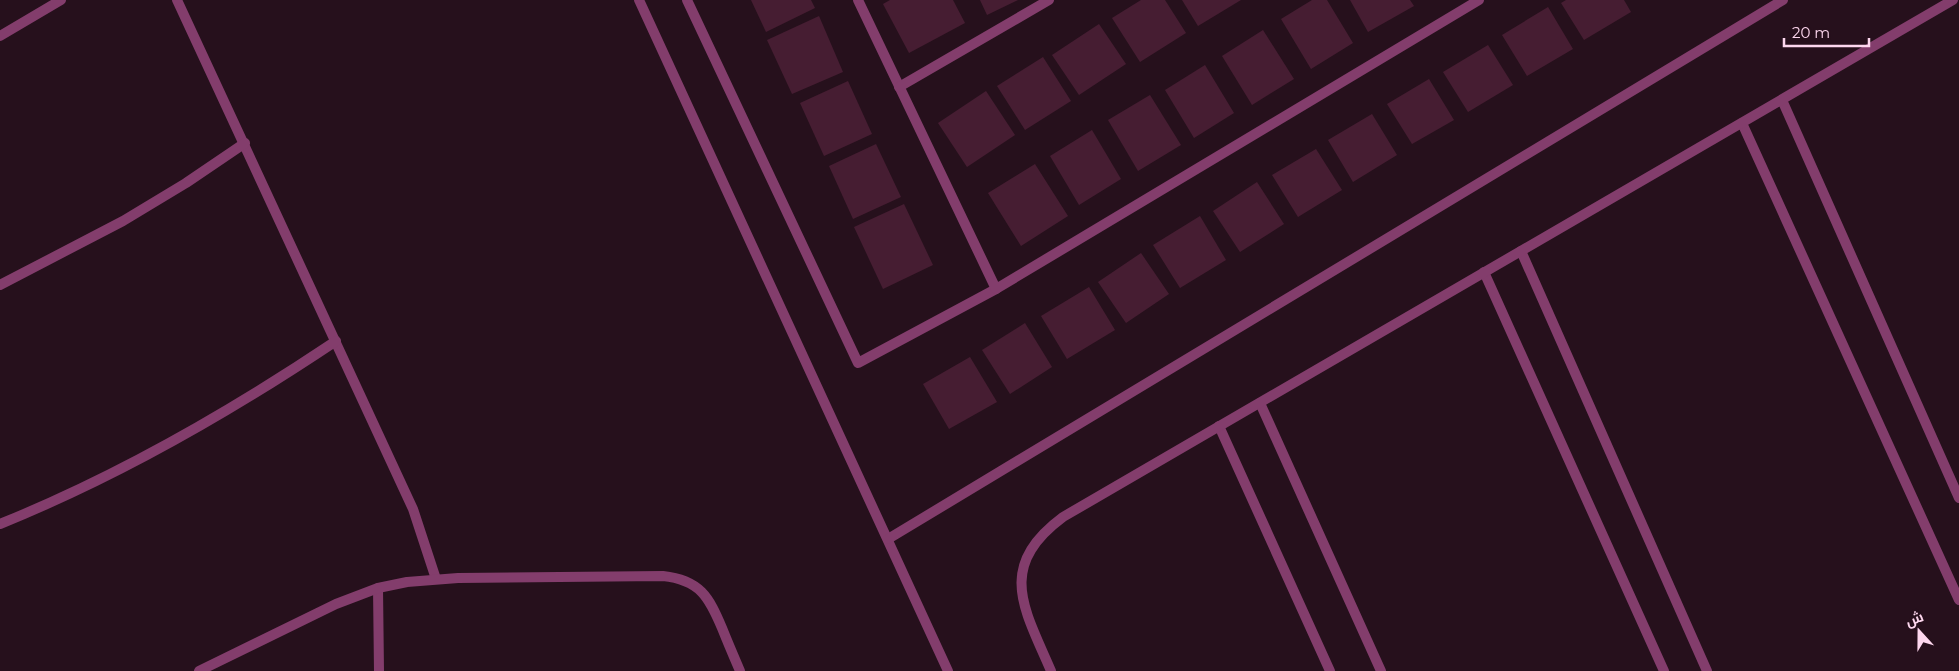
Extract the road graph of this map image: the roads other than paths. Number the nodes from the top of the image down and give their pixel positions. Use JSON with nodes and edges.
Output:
{"nodes":[{"id":1,"x":61,"y":0,"type":"edge"},
{"id":2,"x":177,"y":0,"type":"edge"},
{"id":3,"x":639,"y":0,"type":"edge"},
{"id":4,"x":687,"y":0,"type":"edge"},
{"id":5,"x":858,"y":0,"type":"edge"},
{"id":6,"x":1049,"y":0,"type":"edge"},
{"id":7,"x":1479,"y":0,"type":"edge"},
{"id":8,"x":1783,"y":0,"type":"edge"},
{"id":9,"x":1953,"y":0,"type":"edge"},
{"id":10,"x":0,"y":36,"type":"edge"},
{"id":11,"x":899,"y":87,"type":"junction"},
{"id":12,"x":1782,"y":100,"type":"junction"},
{"id":13,"x":1742,"y":123,"type":"junction"},
{"id":14,"x":245,"y":143,"type":"junction"},
{"id":15,"x":1521,"y":251,"type":"junction"},
{"id":16,"x":1484,"y":272,"type":"junction"},
{"id":17,"x":0,"y":285,"type":"edge"},
{"id":18,"x":996,"y":289,"type":"junction"},
{"id":19,"x":336,"y":341,"type":"junction"},
{"id":20,"x":1260,"y":403,"type":"junction"},
{"id":21,"x":1219,"y":426,"type":"junction"},
{"id":22,"x":1959,"y":498,"type":"edge"},
{"id":23,"x":0,"y":524,"type":"edge"},
{"id":24,"x":888,"y":539,"type":"junction"},
{"id":25,"x":436,"y":578,"type":"junction"},
{"id":26,"x":378,"y":588,"type":"junction"},
{"id":27,"x":1959,"y":600,"type":"edge"},
{"id":28,"x":199,"y":671,"type":"edge"},
{"id":29,"x":379,"y":671,"type":"edge"},
{"id":30,"x":740,"y":671,"type":"edge"},
{"id":31,"x":948,"y":671,"type":"edge"},
{"id":32,"x":1051,"y":671,"type":"edge"},
{"id":33,"x":1330,"y":671,"type":"edge"},
{"id":34,"x":1380,"y":671,"type":"edge"},
{"id":35,"x":1664,"y":671,"type":"edge"},
{"id":36,"x":1707,"y":671,"type":"edge"}],
"edges":[{"from":1,"to":10,"type":"street"},
{"from":2,"to":14,"type":"street"},
{"from":3,"to":24,"type":"street"},
{"from":4,"to":18,"type":"street"},
{"from":5,"to":11,"type":"street"},
{"from":6,"to":11,"type":"street"},
{"from":7,"to":18,"type":"street"},
{"from":8,"to":24,"type":"street"},
{"from":9,"to":12,"type":"street"},
{"from":11,"to":18,"type":"street"},
{"from":12,"to":13,"type":"street"},
{"from":12,"to":22,"type":"street"},
{"from":13,"to":15,"type":"street"},
{"from":13,"to":27,"type":"street"},
{"from":14,"to":17,"type":"street"},
{"from":14,"to":19,"type":"street"},
{"from":15,"to":16,"type":"street"},
{"from":15,"to":36,"type":"street"},
{"from":16,"to":20,"type":"street"},
{"from":16,"to":35,"type":"street"},
{"from":19,"to":23,"type":"street"},
{"from":19,"to":25,"type":"street"},
{"from":20,"to":21,"type":"street"},
{"from":20,"to":34,"type":"street"},
{"from":21,"to":32,"type":"street"},
{"from":21,"to":33,"type":"street"},
{"from":24,"to":31,"type":"street"},
{"from":25,"to":26,"type":"street"},
{"from":25,"to":30,"type":"street"},
{"from":26,"to":28,"type":"street"},
{"from":26,"to":29,"type":"street"}]}
